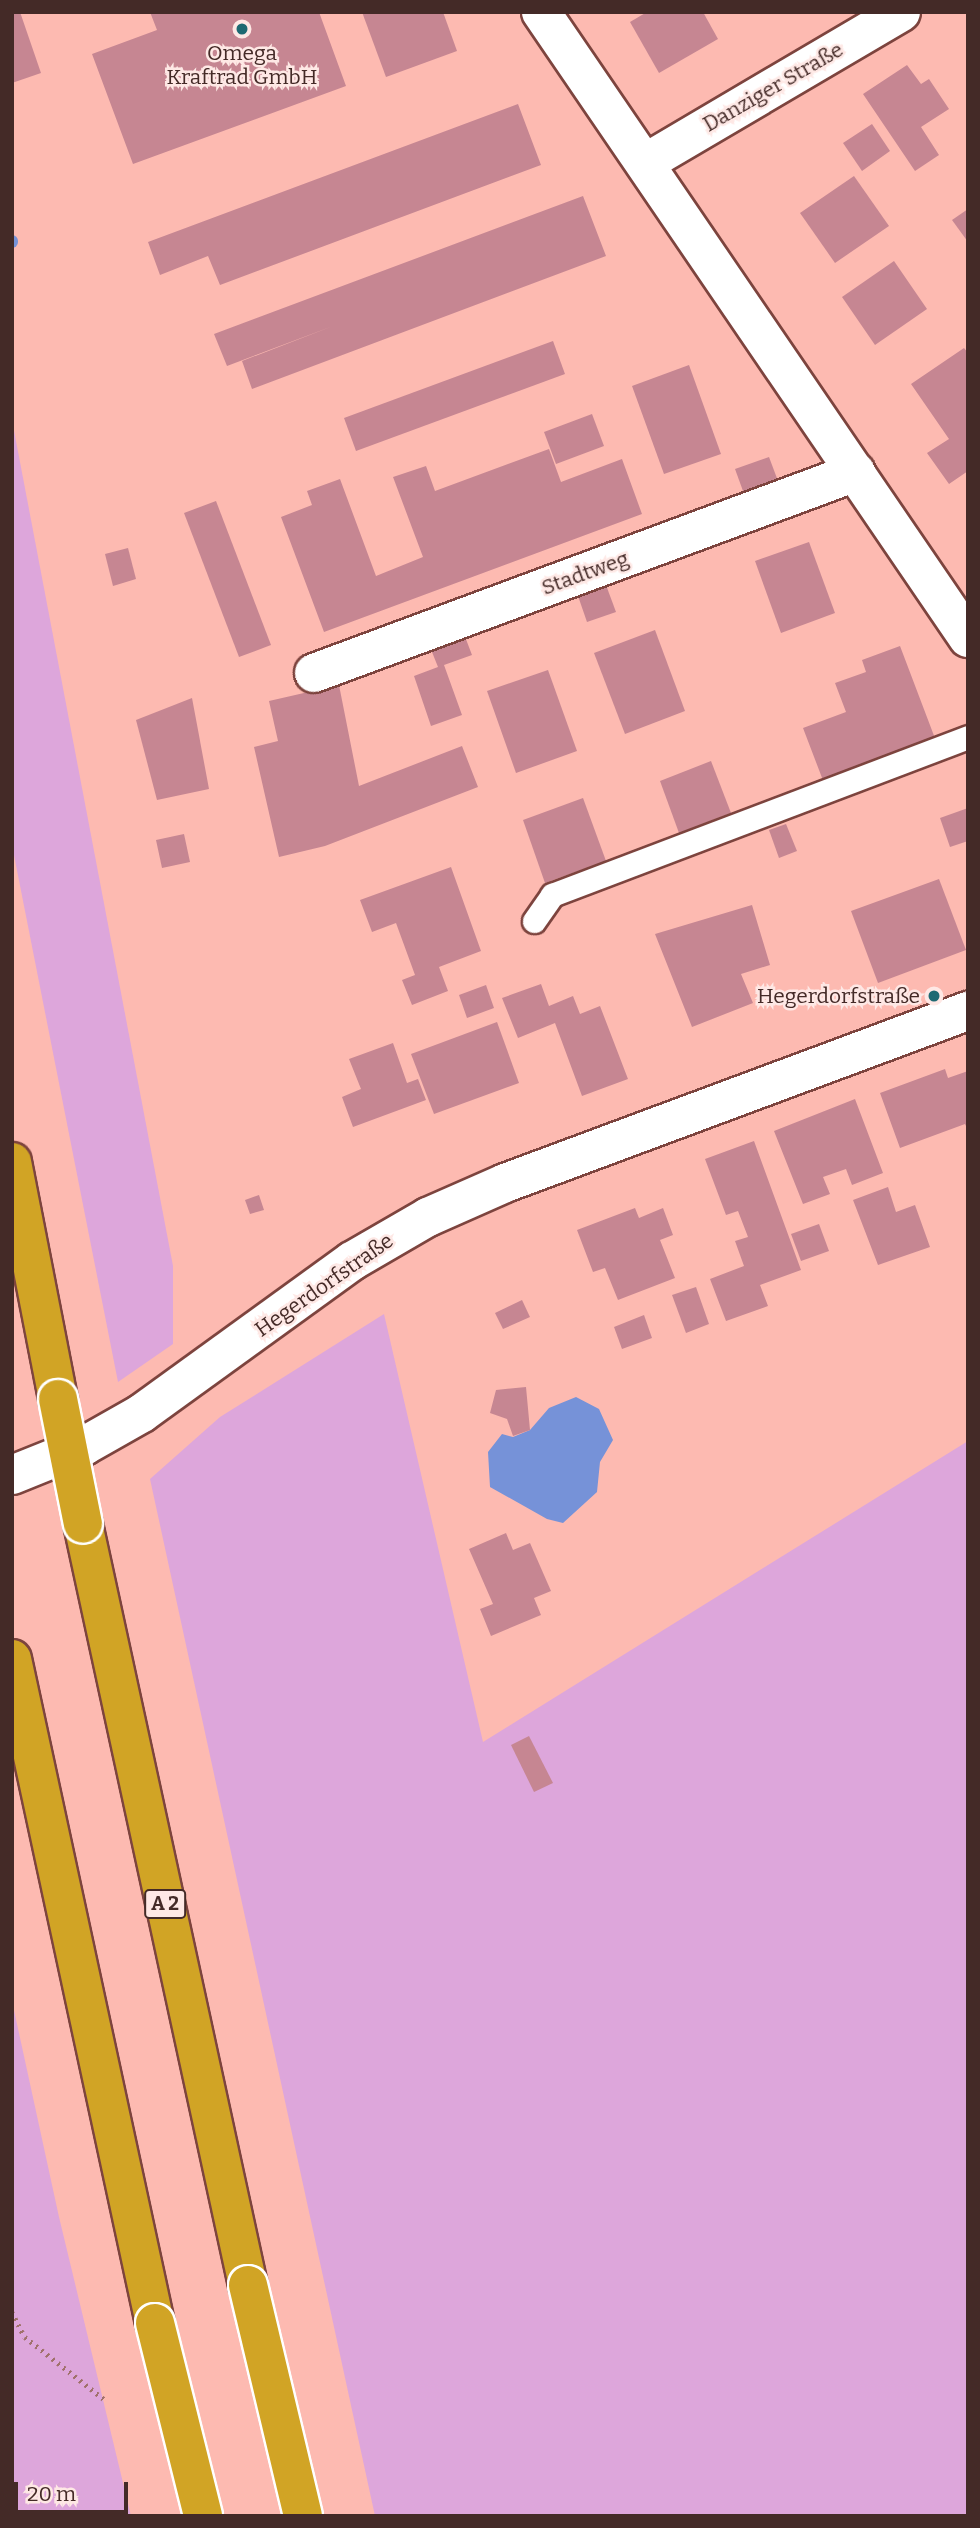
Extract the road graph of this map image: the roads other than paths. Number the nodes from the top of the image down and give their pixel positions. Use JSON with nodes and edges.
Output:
{"nodes":[{"id":1,"x":541,"y":12,"type":"edge"},
{"id":2,"x":901,"y":12,"type":"edge"},
{"id":3,"x":645,"y":163,"type":"junction"},
{"id":4,"x":856,"y":472,"type":"junction"},
{"id":5,"x":968,"y":638,"type":"edge"},
{"id":6,"x":314,"y":673,"type":"dead end"},
{"id":7,"x":968,"y":737,"type":"edge"},
{"id":8,"x":534,"y":921,"type":"dead end"},
{"id":9,"x":968,"y":1011,"type":"edge"},
{"id":10,"x":12,"y":1162,"type":"edge"},
{"id":11,"x":12,"y":1475,"type":"edge"},
{"id":12,"x":12,"y":1658,"type":"edge"},
{"id":13,"x":203,"y":2516,"type":"edge"},
{"id":14,"x":303,"y":2516,"type":"edge"}],
"edges":[{"from":1,"to":3,"type":"street"},
{"from":2,"to":3,"type":"street","name":"Danziger Straße"},
{"from":3,"to":4,"type":"street"},
{"from":4,"to":5,"type":"street"},
{"from":4,"to":6,"type":"street","name":"Stadtweg"},
{"from":7,"to":8,"type":"lane"},
{"from":9,"to":11,"type":"street","name":"Hegerdorfstraße"},
{"from":10,"to":14,"type":"highway","number":"A 2","bridge":true},
{"from":12,"to":13,"type":"highway","bridge":true}]}
